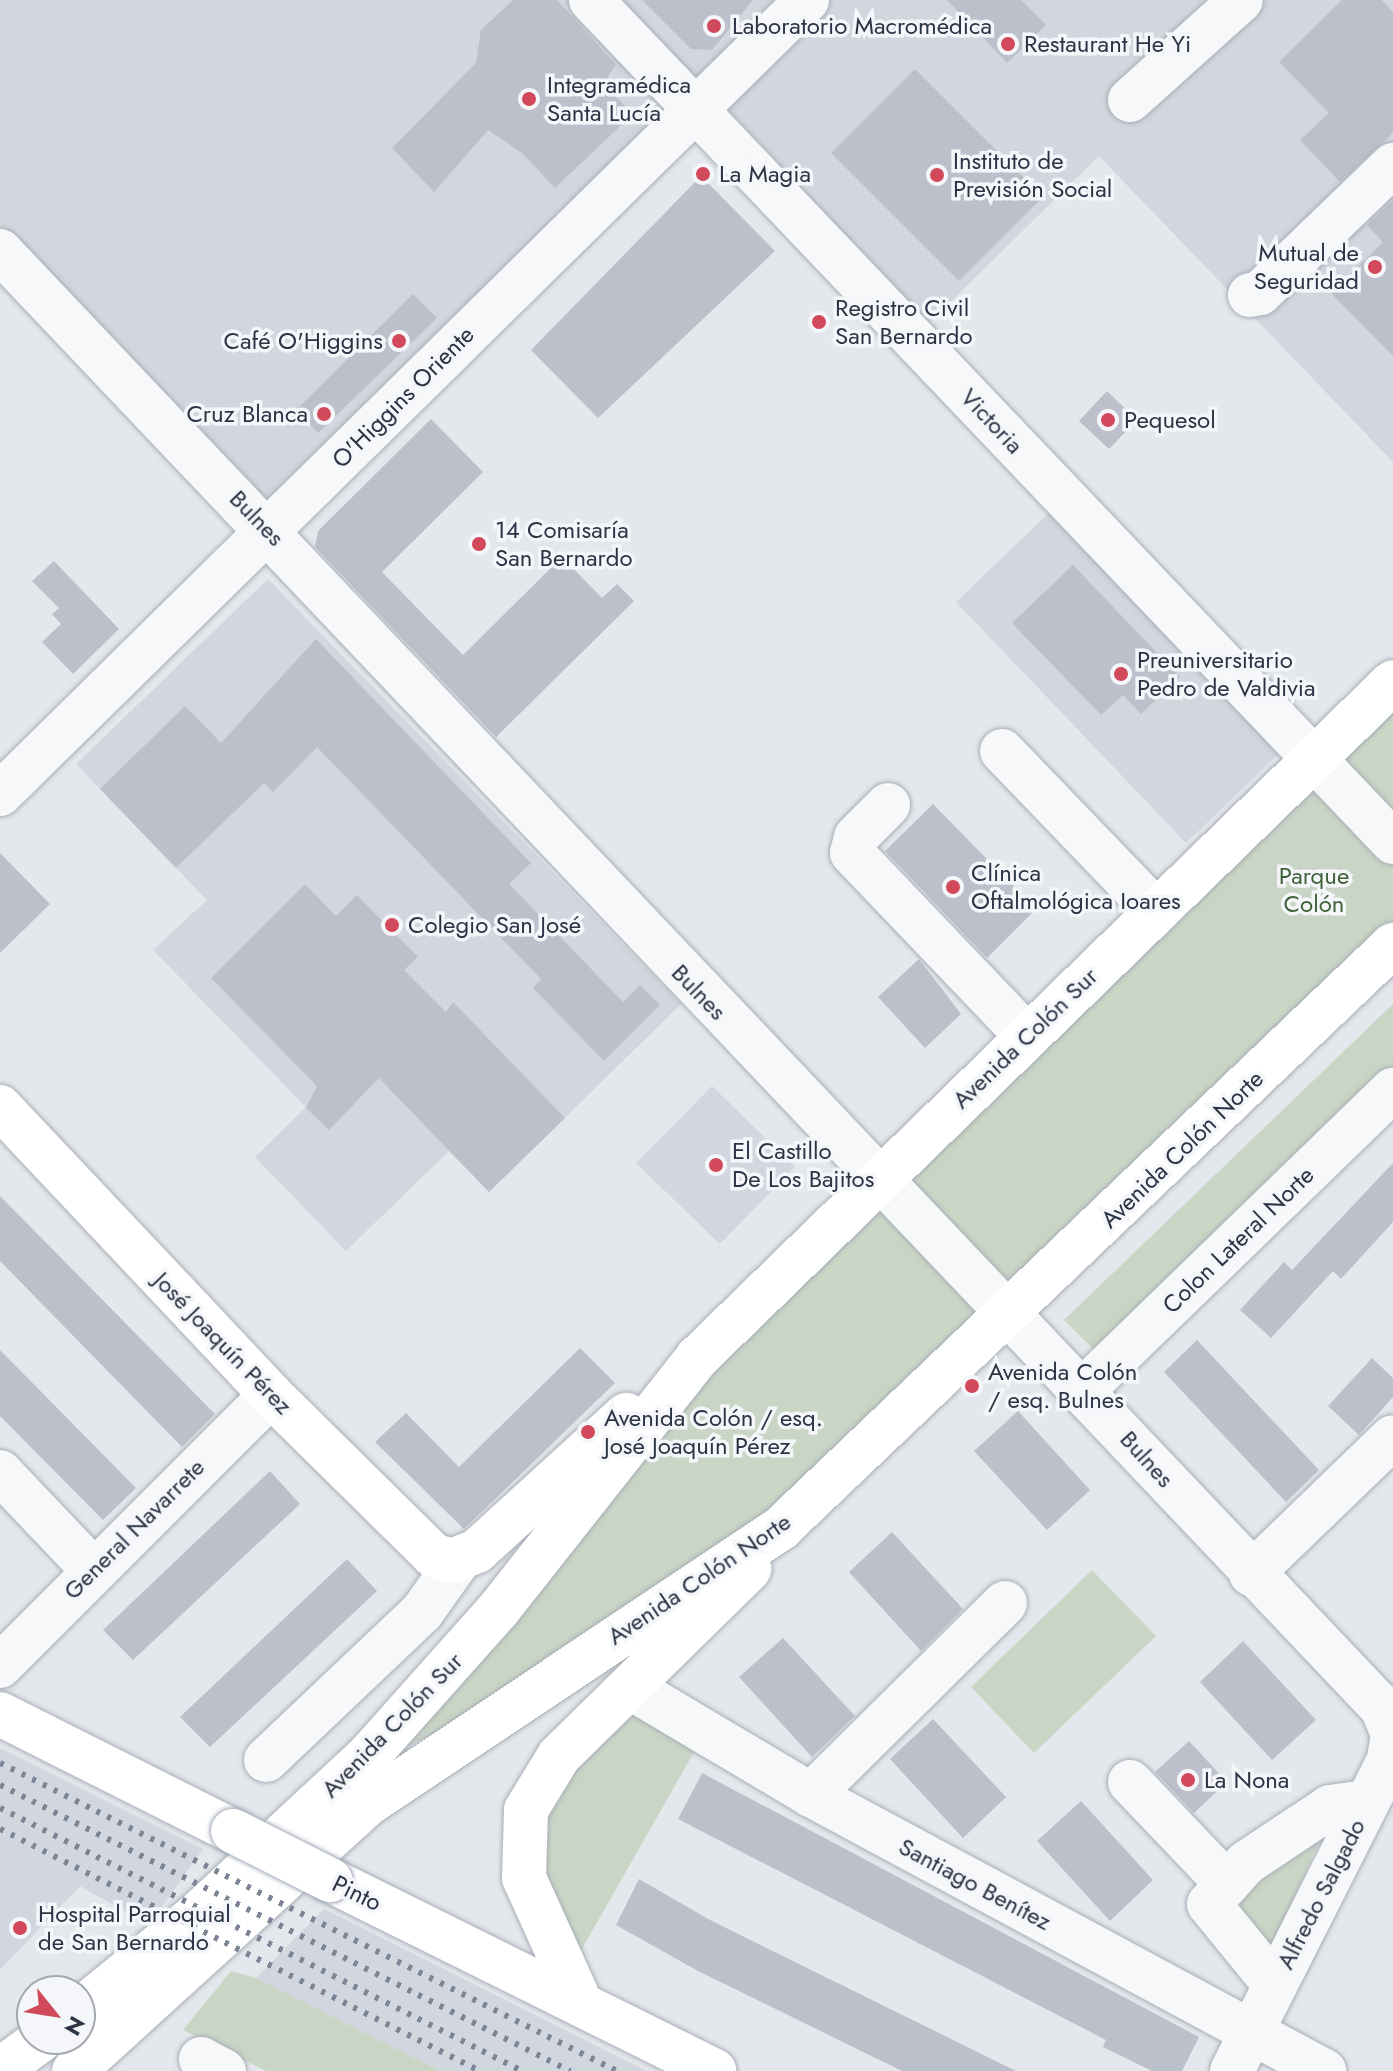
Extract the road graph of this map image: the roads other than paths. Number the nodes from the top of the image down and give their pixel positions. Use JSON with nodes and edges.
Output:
{"nodes":[{"id":1,"x":591,"y":0,"type":"edge"},
{"id":2,"x":807,"y":0,"type":"edge"},
{"id":3,"x":1241,"y":0,"type":"edge"},
{"id":4,"x":1130,"y":100,"type":"dead end"},
{"id":5,"x":696,"y":109,"type":"junction"},
{"id":6,"x":1393,"y":165,"type":"edge"},
{"id":7,"x":0,"y":251,"type":"edge"},
{"id":8,"x":1250,"y":295,"type":"dead end"},
{"id":9,"x":268,"y":530,"type":"junction"},
{"id":10,"x":1393,"y":682,"type":"edge"},
{"id":11,"x":1002,"y":751,"type":"dead end"},
{"id":12,"x":1312,"y":759,"type":"junction"},
{"id":13,"x":0,"y":794,"type":"edge"},
{"id":14,"x":888,"y":805,"type":"dead end"},
{"id":15,"x":1393,"y":842,"type":"edge"},
{"id":16,"x":1156,"y":911,"type":"junction"},
{"id":17,"x":1393,"y":945,"type":"edge"},
{"id":18,"x":1027,"y":1036,"type":"junction"},
{"id":19,"x":1393,"y":1090,"type":"edge"},
{"id":20,"x":7,"y":1128,"type":"edge"},
{"id":21,"x":881,"y":1178,"type":"junction"},
{"id":22,"x":1013,"y":1314,"type":"junction"},
{"id":23,"x":1084,"y":1389,"type":"junction"},
{"id":24,"x":271,"y":1395,"type":"junction"},
{"id":25,"x":661,"y":1399,"type":"junction"},
{"id":26,"x":1393,"y":1437,"type":"edge"},
{"id":27,"x":0,"y":1472,"type":"edge"},
{"id":28,"x":780,"y":1529,"type":"junction"},
{"id":29,"x":459,"y":1560,"type":"junction"},
{"id":30,"x":92,"y":1569,"type":"junction"},
{"id":31,"x":1251,"y":1574,"type":"junction"},
{"id":32,"x":1005,"y":1603,"type":"dead end"},
{"id":33,"x":0,"y":1666,"type":"edge"},
{"id":34,"x":631,"y":1688,"type":"junction"},
{"id":35,"x":0,"y":1714,"type":"edge"},
{"id":36,"x":1389,"y":1714,"type":"edge"},
{"id":37,"x":266,"y":1760,"type":"dead end"},
{"id":38,"x":1130,"y":1782,"type":"dead end"},
{"id":39,"x":811,"y":1795,"type":"junction"},
{"id":40,"x":1366,"y":1802,"type":"junction"},
{"id":41,"x":1227,"y":1884,"type":"junction"},
{"id":42,"x":1275,"y":1985,"type":"junction"},
{"id":43,"x":96,"y":1997,"type":"edge"},
{"id":44,"x":581,"y":2004,"type":"junction"},
{"id":45,"x":1241,"y":2052,"type":"edge"},
{"id":46,"x":20,"y":2055,"type":"edge"},
{"id":47,"x":0,"y":2070,"type":"edge"},
{"id":48,"x":74,"y":2071,"type":"edge"},
{"id":49,"x":714,"y":2071,"type":"edge"},
{"id":50,"x":1324,"y":2071,"type":"edge"}],
"edges":[{"from":1,"to":5,"type":"street","name":"Victoria"},
{"from":2,"to":5,"type":"street","name":"O'Higgins Oriente"},
{"from":3,"to":4,"type":"street"},
{"from":5,"to":9,"type":"street","name":"O'Higgins Oriente"},
{"from":5,"to":12,"type":"street","name":"Victoria"},
{"from":6,"to":8,"type":"street"},
{"from":7,"to":9,"type":"street","name":"Bulnes"},
{"from":9,"to":13,"type":"street","name":"O'Higgins Oriente"},
{"from":9,"to":21,"type":"street","name":"Bulnes"},
{"from":10,"to":12,"type":"main road","name":"Avenida Colón Sur"},
{"from":11,"to":16,"type":"street"},
{"from":12,"to":15,"type":"street","name":"Victoria"},
{"from":12,"to":16,"type":"main road","name":"Avenida Colón Sur"},
{"from":14,"to":18,"type":"street"},
{"from":16,"to":18,"type":"main road","name":"Avenida Colón Sur"},
{"from":17,"to":22,"type":"main road","name":"Avenida Colón Norte"},
{"from":18,"to":21,"type":"main road","name":"Avenida Colón Sur"},
{"from":19,"to":23,"type":"street","name":"Colon Lateral Norte"},
{"from":20,"to":24,"type":"main road","name":"José Joaquín Pérez"},
{"from":21,"to":22,"type":"street","name":"Bulnes"},
{"from":21,"to":25,"type":"main road","name":"Avenida Colón Sur"},
{"from":22,"to":23,"type":"street","name":"Bulnes"},
{"from":22,"to":28,"type":"main road","name":"Avenida Colón Norte"},
{"from":23,"to":31,"type":"street","name":"Bulnes"},
{"from":24,"to":29,"type":"main road","name":"José Joaquín Pérez"},
{"from":24,"to":30,"type":"street","name":"General Navarrete"},
{"from":25,"to":29,"type":"main road","name":"Avenida Colón Sur"},
{"from":25,"to":43,"type":"main road","name":"Avenida Colón Sur"},
{"from":26,"to":31,"type":"street"},
{"from":27,"to":30,"type":"street"},
{"from":28,"to":34,"type":"main road"},
{"from":28,"to":48,"type":"main road","name":"Avenida Colón Norte"},
{"from":29,"to":37,"type":"street","name":"Avenida Colón Sur"},
{"from":30,"to":33,"type":"street","name":"General Navarrete"},
{"from":31,"to":36,"type":"street","name":"Bulnes"},
{"from":32,"to":39,"type":"street"},
{"from":34,"to":39,"type":"street","name":"Santiago Benítez"},
{"from":34,"to":44,"type":"main road"},
{"from":35,"to":44,"type":"main road","name":"Pinto","bridge":true},
{"from":36,"to":40,"type":"street","name":"Alfredo Salgado"},
{"from":38,"to":41,"type":"street"},
{"from":39,"to":45,"type":"street","name":"Santiago Benítez"},
{"from":40,"to":41,"type":"street","name":"Alfredo Salgado"},
{"from":40,"to":42,"type":"street","name":"Alfredo Salgado"},
{"from":41,"to":42,"type":"street","name":"Alfredo Salgado"},
{"from":42,"to":45,"type":"street","name":"Alfredo Salgado"},
{"from":44,"to":49,"type":"main road","name":"Pinto"},
{"from":45,"to":50,"type":"street","name":"Santiago Benítez"},
{"from":46,"to":47,"type":"main road"}]}
